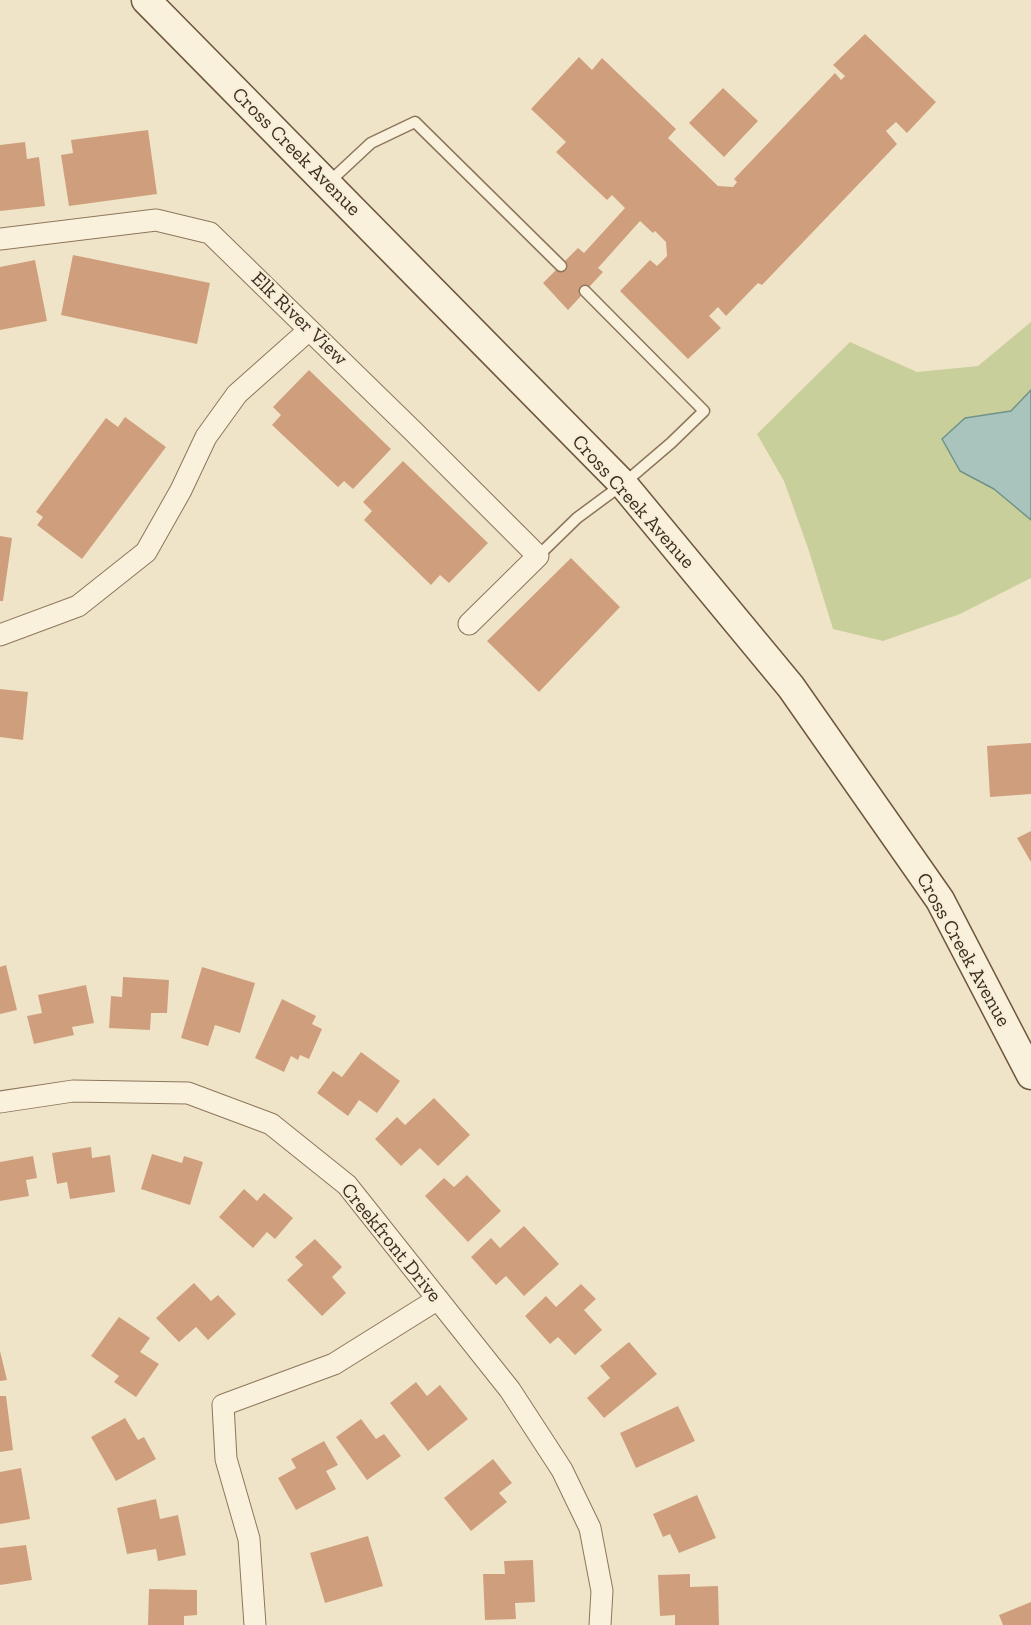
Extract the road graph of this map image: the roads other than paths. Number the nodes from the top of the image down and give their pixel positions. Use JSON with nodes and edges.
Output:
{"nodes":[{"id":1,"x":146,"y":0,"type":"edge"},
{"id":2,"x":328,"y":183,"type":"junction"},
{"id":3,"x":0,"y":239,"type":"edge"},
{"id":4,"x":561,"y":266,"type":"dead end"},
{"id":5,"x":585,"y":291,"type":"dead end"},
{"id":6,"x":309,"y":330,"type":"junction"},
{"id":7,"x":623,"y":484,"type":"junction"},
{"id":8,"x":538,"y":556,"type":"junction"},
{"id":9,"x":470,"y":624,"type":"dead end"},
{"id":10,"x":0,"y":635,"type":"edge"},
{"id":11,"x":1031,"y":1075,"type":"edge"},
{"id":12,"x":0,"y":1102,"type":"edge"},
{"id":13,"x":438,"y":1299,"type":"junction"},
{"id":14,"x":255,"y":1625,"type":"edge"},
{"id":15,"x":600,"y":1625,"type":"edge"}],
"edges":[{"from":1,"to":2,"type":"street","name":"Cross Creek Avenue"},
{"from":2,"to":4,"type":"lane"},
{"from":2,"to":7,"type":"street","name":"Cross Creek Avenue"},
{"from":3,"to":6,"type":"street","name":"Elk River View"},
{"from":5,"to":7,"type":"lane"},
{"from":6,"to":8,"type":"street","name":"Elk River View"},
{"from":6,"to":10,"type":"street"},
{"from":7,"to":8,"type":"lane"},
{"from":7,"to":11,"type":"street","name":"Cross Creek Avenue"},
{"from":8,"to":9,"type":"street"},
{"from":12,"to":13,"type":"street","name":"Creekfront Drive"},
{"from":13,"to":14,"type":"street"},
{"from":13,"to":15,"type":"street","name":"Creekfront Drive"}]}
